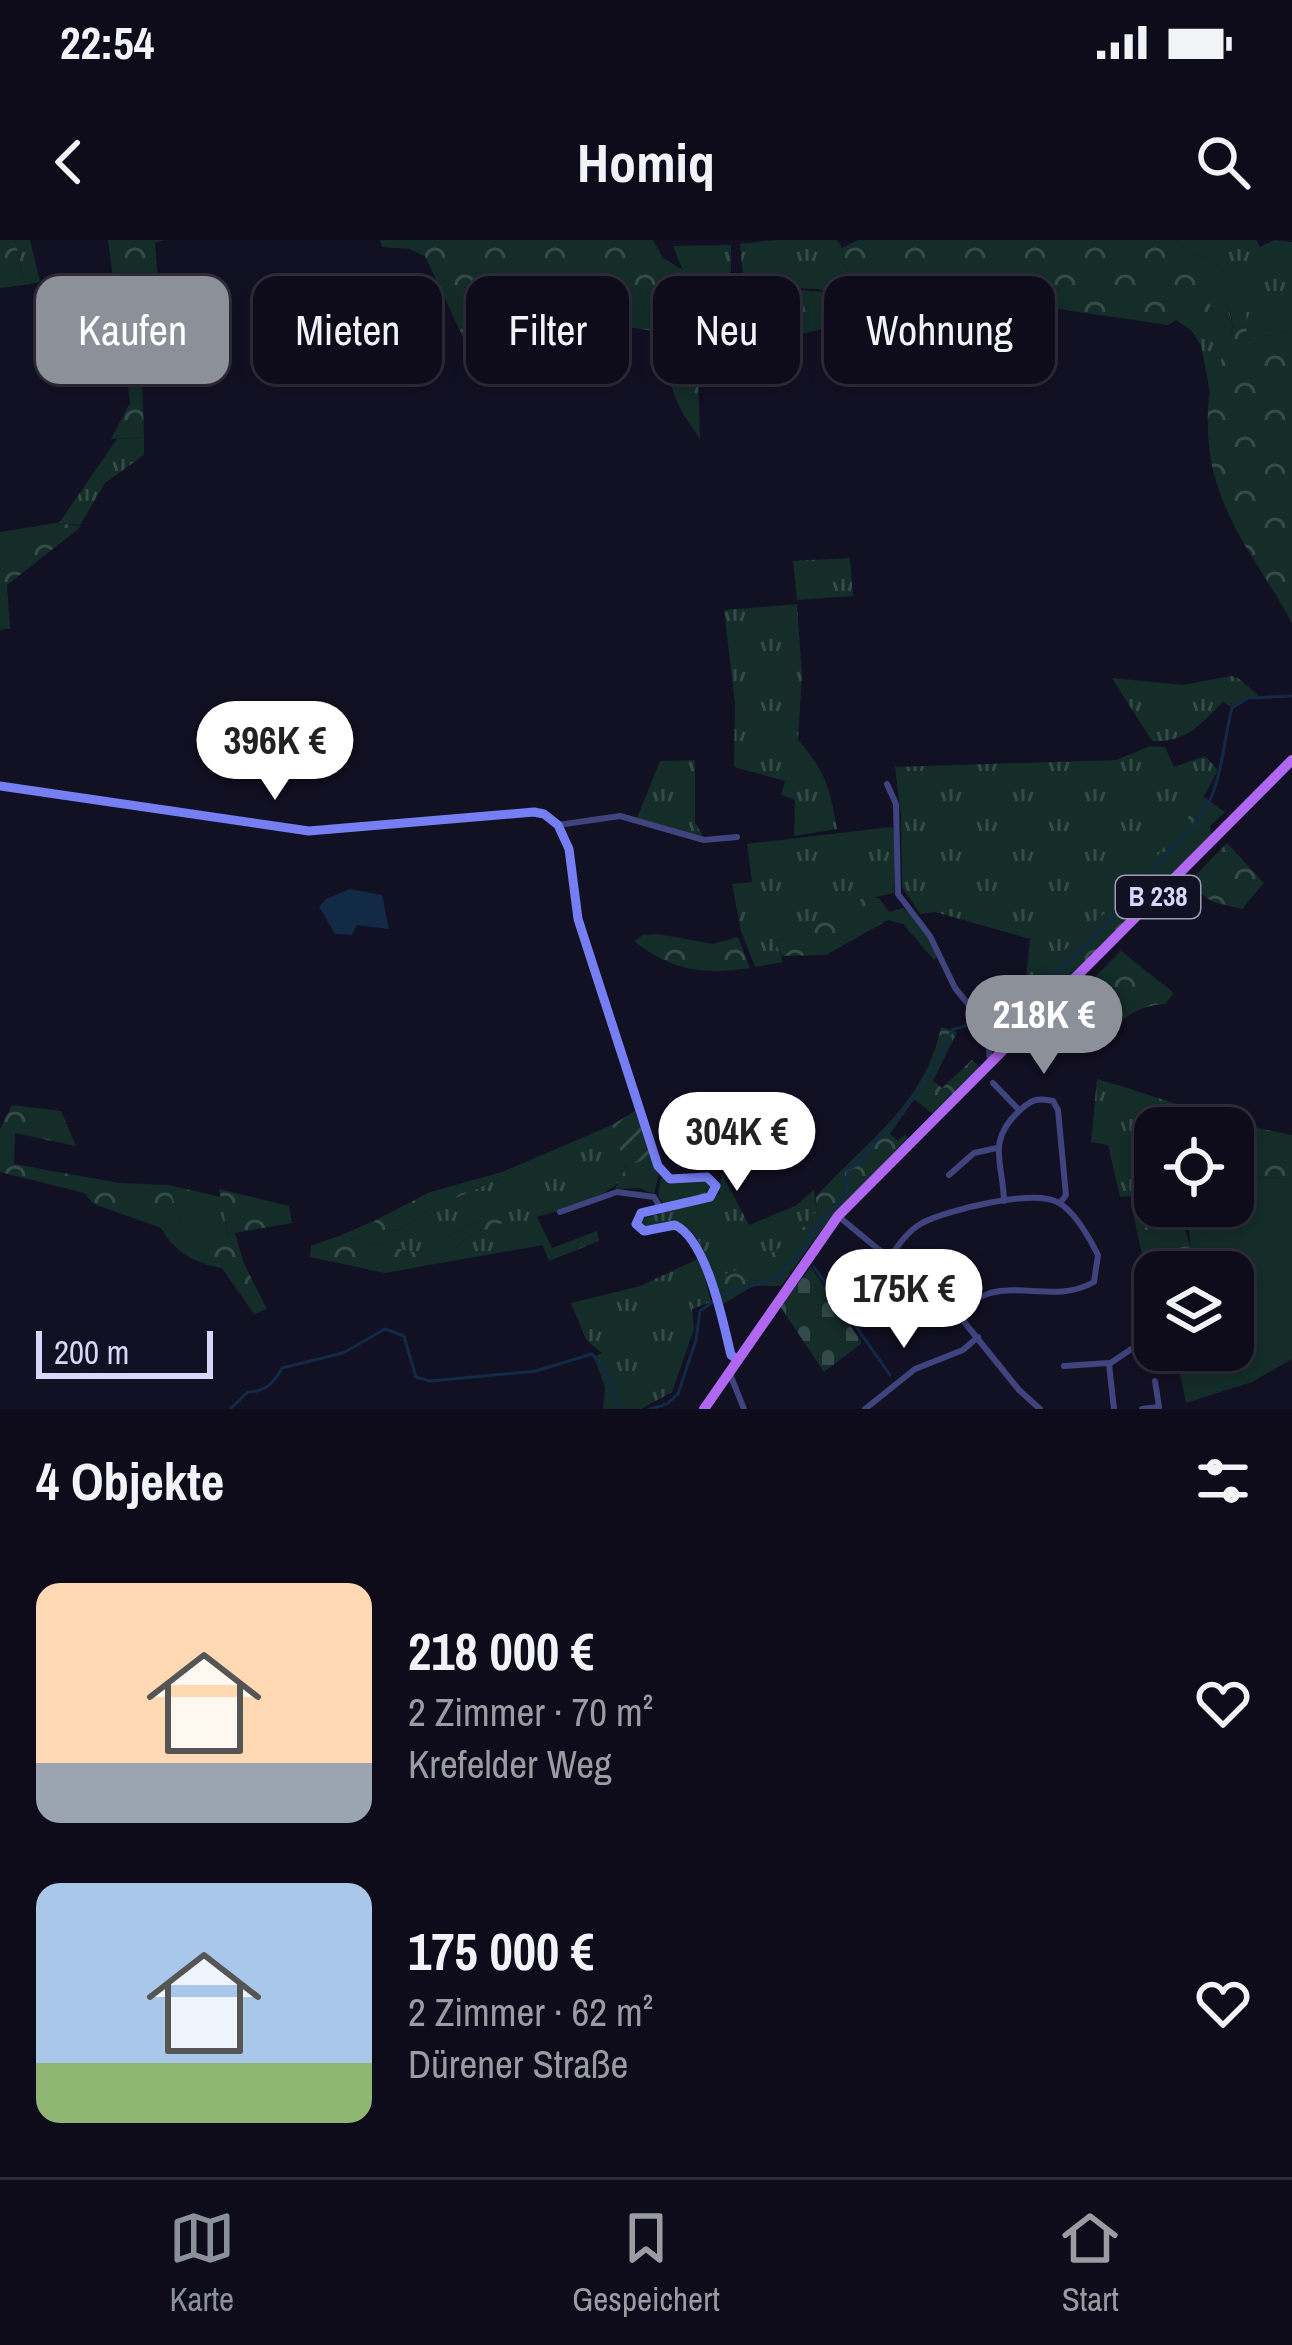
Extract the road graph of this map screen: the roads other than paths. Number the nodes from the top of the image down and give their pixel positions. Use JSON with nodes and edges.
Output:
{"nodes":[{"id":1,"x":1292,"y":760,"type":"edge"},
{"id":2,"x":887,"y":784,"type":"dead end"},
{"id":3,"x":0,"y":786,"type":"edge"},
{"id":4,"x":558,"y":824,"type":"junction"},
{"id":5,"x":737,"y":836,"type":"dead end"},
{"id":6,"x":990,"y":1064,"type":"junction"},
{"id":7,"x":993,"y":1083,"type":"dead end"},
{"id":8,"x":1020,"y":1111,"type":"junction"},
{"id":9,"x":998,"y":1148,"type":"junction"},
{"id":10,"x":945,"y":1162,"type":"dead end"},
{"id":11,"x":1004,"y":1202,"type":"junction"},
{"id":12,"x":1060,"y":1203,"type":"junction"},
{"id":13,"x":661,"y":1209,"type":"junction"},
{"id":14,"x":560,"y":1212,"type":"dead end"},
{"id":15,"x":838,"y":1216,"type":"junction"},
{"id":16,"x":890,"y":1257,"type":"junction"},
{"id":17,"x":926,"y":1277,"type":"junction"},
{"id":18,"x":957,"y":1313,"type":"junction"},
{"id":19,"x":896,"y":1321,"type":"dead end"},
{"id":20,"x":978,"y":1337,"type":"junction"},
{"id":21,"x":1133,"y":1348,"type":"dead end"},
{"id":22,"x":737,"y":1360,"type":"junction"},
{"id":23,"x":1109,"y":1364,"type":"junction"},
{"id":24,"x":1064,"y":1366,"type":"dead end"},
{"id":25,"x":728,"y":1373,"type":"junction"},
{"id":26,"x":1155,"y":1381,"type":"dead end"},
{"id":27,"x":704,"y":1409,"type":"edge"},
{"id":28,"x":744,"y":1409,"type":"edge"},
{"id":29,"x":865,"y":1409,"type":"edge"},
{"id":30,"x":1040,"y":1409,"type":"edge"},
{"id":31,"x":1114,"y":1409,"type":"edge"},
{"id":32,"x":1142,"y":1409,"type":"edge"}],
"edges":[{"from":1,"to":6,"type":"main road","number":"B 238"},
{"from":2,"to":6,"type":"street"},
{"from":3,"to":4,"type":"street"},
{"from":4,"to":5,"type":"street"},
{"from":4,"to":13,"type":"street"},
{"from":6,"to":15,"type":"main road","number":"B 238"},
{"from":7,"to":8,"type":"street"},
{"from":8,"to":9,"type":"street"},
{"from":8,"to":12,"type":"street"},
{"from":9,"to":10,"type":"street"},
{"from":9,"to":11,"type":"street"},
{"from":11,"to":12,"type":"street"},
{"from":11,"to":16,"type":"street"},
{"from":12,"to":18,"type":"street"},
{"from":13,"to":14,"type":"street"},
{"from":13,"to":22,"type":"street"},
{"from":15,"to":16,"type":"street"},
{"from":15,"to":22,"type":"main road","number":"B 238"},
{"from":16,"to":17,"type":"street"},
{"from":17,"to":18,"type":"street"},
{"from":17,"to":19,"type":"street"},
{"from":18,"to":20,"type":"street"},
{"from":20,"to":29,"type":"street"},
{"from":20,"to":30,"type":"street"},
{"from":21,"to":23,"type":"street"},
{"from":22,"to":25,"type":"main road","number":"B 238"},
{"from":23,"to":24,"type":"street"},
{"from":23,"to":31,"type":"street"},
{"from":25,"to":27,"type":"main road","number":"B 238"},
{"from":25,"to":28,"type":"street"},
{"from":26,"to":32,"type":"street"}]}
